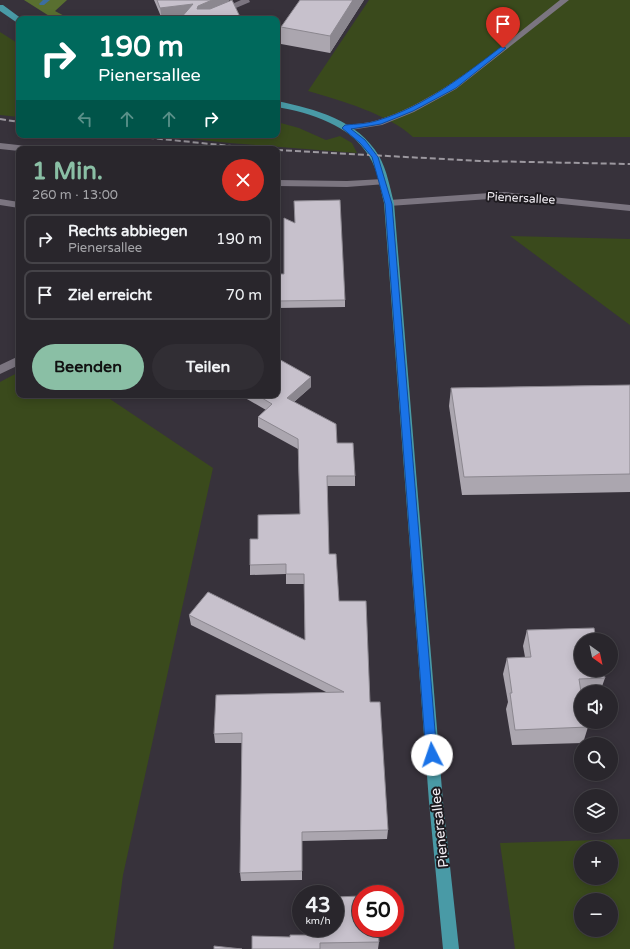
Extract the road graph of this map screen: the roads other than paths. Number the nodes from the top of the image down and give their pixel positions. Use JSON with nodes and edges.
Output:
{"nodes":[{"id":1,"x":245,"y":0,"type":"edge"},
{"id":2,"x":565,"y":0,"type":"edge"},
{"id":3,"x":0,"y":7,"type":"edge"},
{"id":4,"x":211,"y":16,"type":"edge"},
{"id":5,"x":16,"y":18,"type":"edge"},
{"id":6,"x":280,"y":104,"type":"edge"},
{"id":7,"x":345,"y":128,"type":"junction"},
{"id":8,"x":0,"y":146,"type":"edge"},
{"id":9,"x":16,"y":148,"type":"edge"},
{"id":10,"x":383,"y":182,"type":"junction"},
{"id":11,"x":280,"y":183,"type":"edge"},
{"id":12,"x":0,"y":202,"type":"edge"},
{"id":13,"x":389,"y":204,"type":"junction"},
{"id":14,"x":16,"y":205,"type":"edge"},
{"id":15,"x":630,"y":208,"type":"edge"},
{"id":16,"x":16,"y":362,"type":"edge"},
{"id":17,"x":0,"y":370,"type":"edge"},
{"id":18,"x":451,"y":949,"type":"edge"}],
"edges":[{"from":1,"to":4,"type":"lane"},
{"from":2,"to":7,"type":"lane"},
{"from":3,"to":5,"type":"main road"},
{"from":6,"to":7,"type":"main road","name":"Pienersallee"},
{"from":7,"to":10,"type":"main road","name":"Pienersallee"},
{"from":8,"to":9,"type":"lane"},
{"from":10,"to":11,"type":"lane"},
{"from":10,"to":13,"type":"main road","name":"Pienersallee"},
{"from":12,"to":14,"type":"lane"},
{"from":13,"to":15,"type":"lane","name":"Pienersallee"},
{"from":13,"to":18,"type":"main road","name":"Pienersallee"},
{"from":16,"to":17,"type":"lane"}]}
